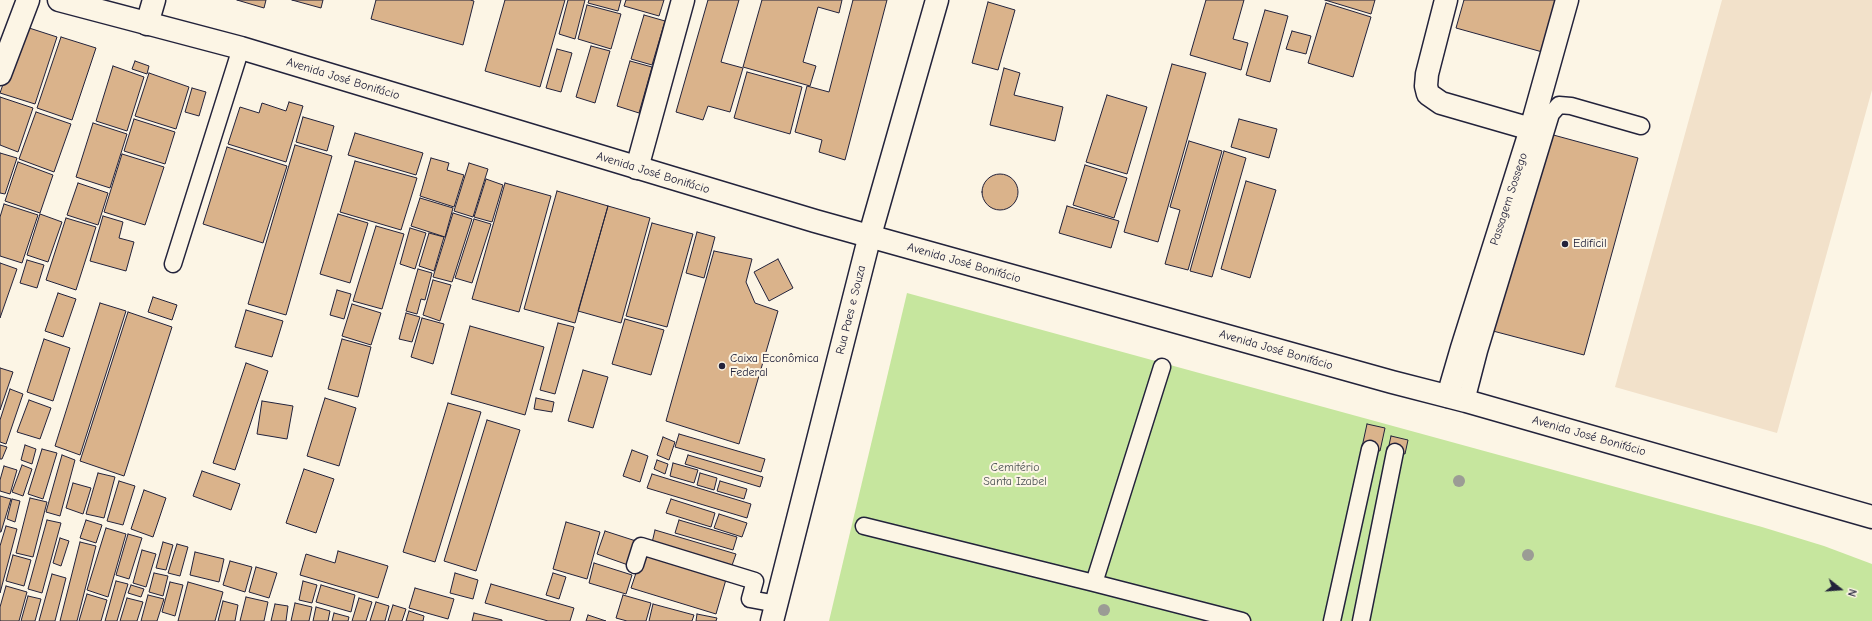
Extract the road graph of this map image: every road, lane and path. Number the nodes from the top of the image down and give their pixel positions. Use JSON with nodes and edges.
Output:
{"nodes":[{"id":1,"x":28,"y":0,"type":"edge"},
{"id":2,"x":60,"y":0,"type":"edge"},
{"id":3,"x":154,"y":0,"type":"edge"},
{"id":4,"x":683,"y":0,"type":"edge"},
{"id":5,"x":937,"y":0,"type":"edge"},
{"id":6,"x":1446,"y":0,"type":"edge"},
{"id":7,"x":1567,"y":0,"type":"edge"},
{"id":8,"x":147,"y":24,"type":"junction"},
{"id":9,"x":241,"y":48,"type":"junction"},
{"id":10,"x":0,"y":74,"type":"edge"},
{"id":11,"x":1641,"y":126,"type":"dead end"},
{"id":12,"x":1531,"y":129,"type":"junction"},
{"id":13,"x":637,"y":168,"type":"junction"},
{"id":14,"x":870,"y":235,"type":"junction"},
{"id":15,"x":173,"y":264,"type":"dead end"},
{"id":16,"x":1162,"y":367,"type":"dead end"},
{"id":17,"x":1458,"y":399,"type":"junction"},
{"id":18,"x":1370,"y":449,"type":"dead end"},
{"id":19,"x":1396,"y":452,"type":"dead end"},
{"id":20,"x":1871,"y":516,"type":"edge"},
{"id":21,"x":864,"y":526,"type":"dead end"},
{"id":22,"x":635,"y":565,"type":"dead end"},
{"id":23,"x":1098,"y":584,"type":"junction"},
{"id":24,"x":774,"y":613,"type":"edge"},
{"id":25,"x":1242,"y":621,"type":"edge"},
{"id":26,"x":1332,"y":621,"type":"edge"},
{"id":27,"x":1361,"y":621,"type":"edge"}],
"edges":[{"from":1,"to":10,"type":"main road"},
{"from":2,"to":8,"type":"main road","name":"Avenida José Bonifácio"},
{"from":3,"to":8,"type":"main road"},
{"from":4,"to":13,"type":"main road"},
{"from":5,"to":14,"type":"main road","name":"Rua Paes e Souza"},
{"from":6,"to":12,"type":"main road"},
{"from":7,"to":12,"type":"main road","name":"Passagem Sossego"},
{"from":8,"to":9,"type":"main road","name":"Avenida José Bonifácio"},
{"from":9,"to":13,"type":"main road","name":"Avenida José Bonifácio"},
{"from":9,"to":15,"type":"lane"},
{"from":11,"to":17,"type":"lane"},
{"from":12,"to":17,"type":"main road","name":"Passagem Sossego"},
{"from":13,"to":14,"type":"main road","name":"Avenida José Bonifácio"},
{"from":14,"to":17,"type":"main road","name":"Avenida José Bonifácio"},
{"from":14,"to":24,"type":"main road","name":"Rua Paes e Souza"},
{"from":16,"to":23,"type":"lane"},
{"from":17,"to":20,"type":"main road","name":"Avenida José Bonifácio"},
{"from":18,"to":26,"type":"lane"},
{"from":19,"to":27,"type":"lane"},
{"from":21,"to":23,"type":"lane"},
{"from":22,"to":24,"type":"lane"},
{"from":23,"to":25,"type":"lane"}]}
